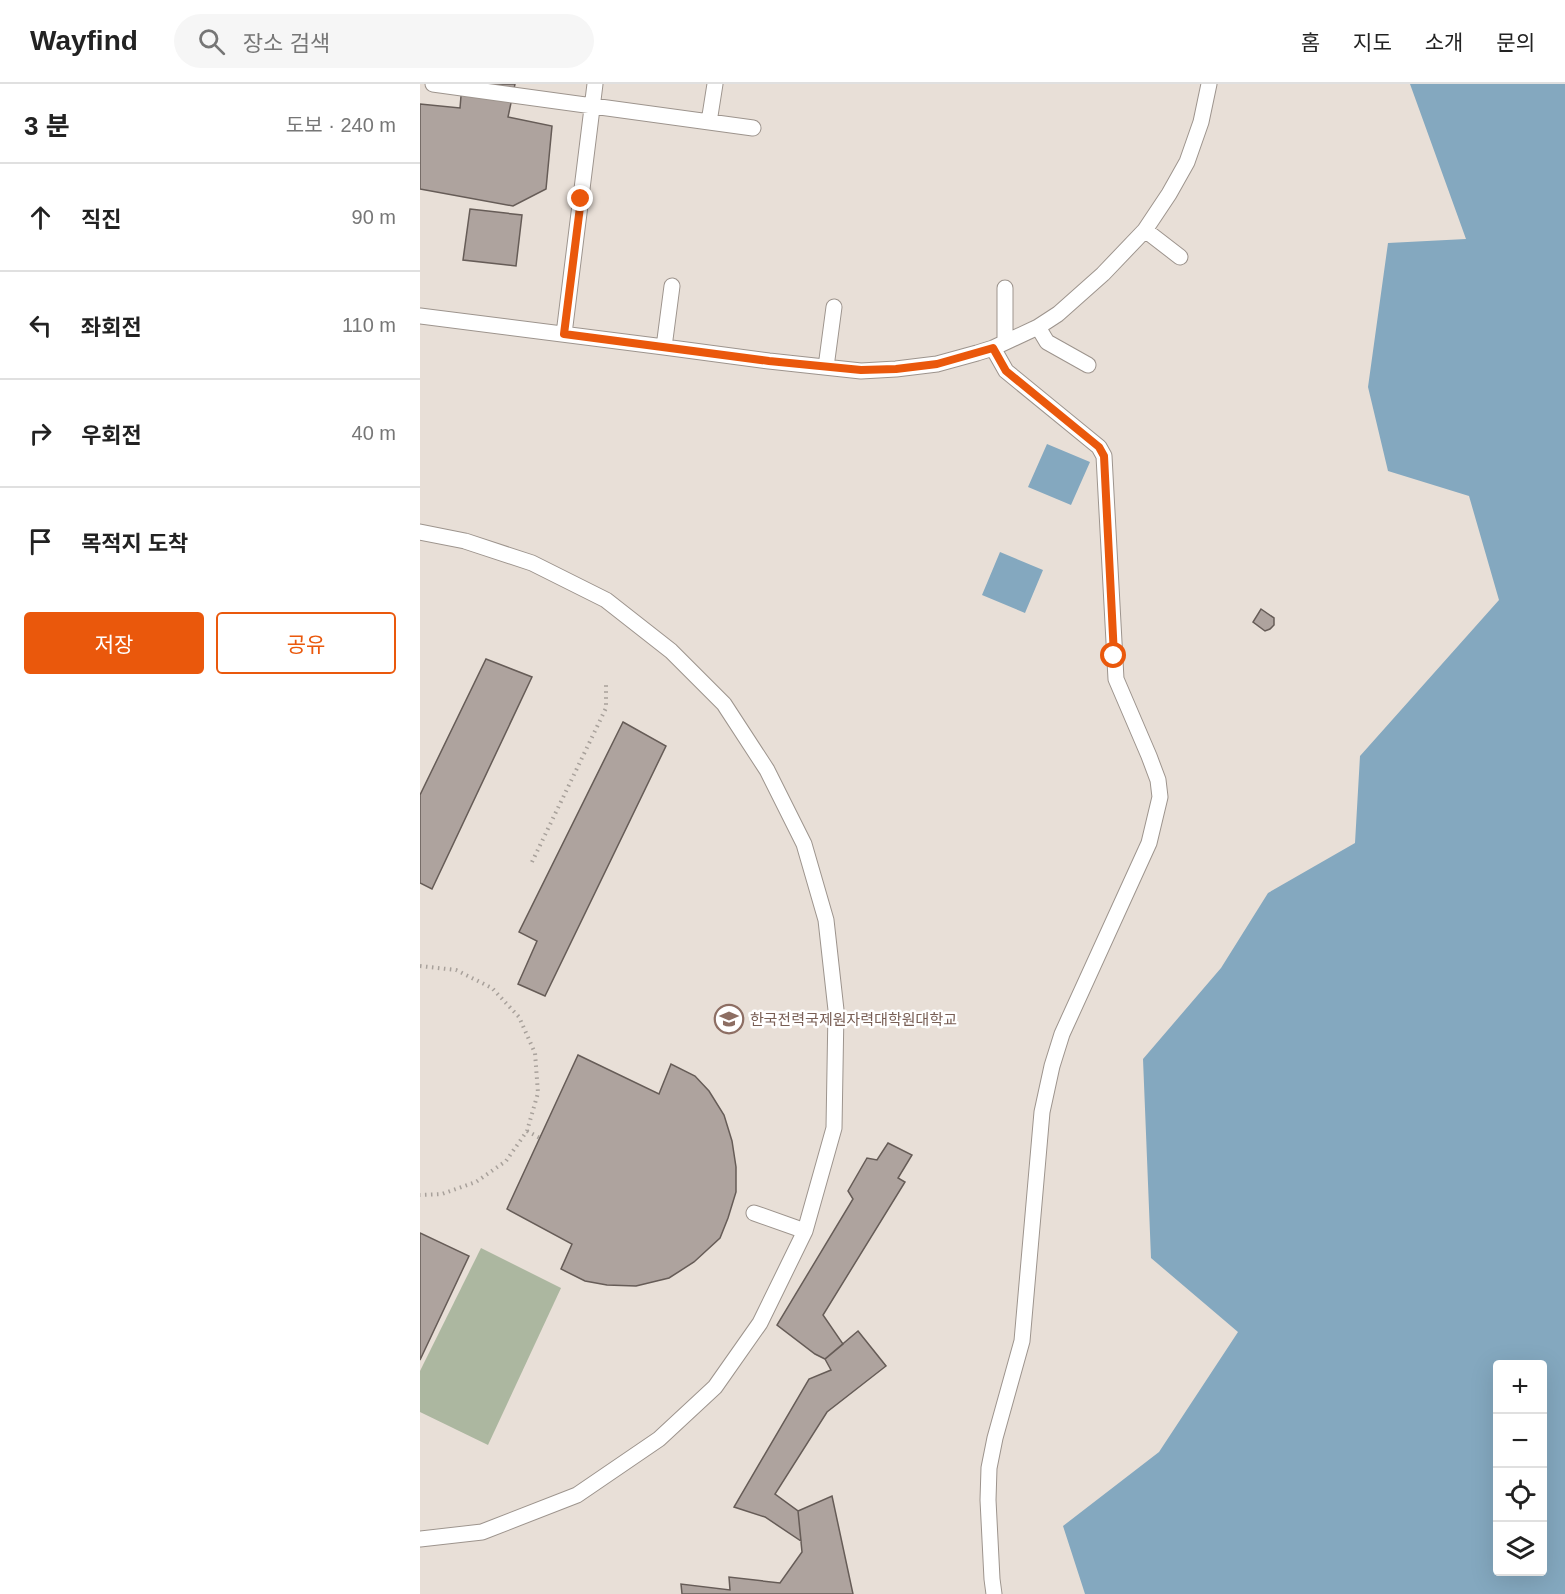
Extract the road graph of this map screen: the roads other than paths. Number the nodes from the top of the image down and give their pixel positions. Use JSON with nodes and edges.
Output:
{"nodes":[{"id":1,"x":433,"y":84,"type":"edge"},
{"id":2,"x":596,"y":84,"type":"edge"},
{"id":3,"x":715,"y":84,"type":"edge"},
{"id":4,"x":1209,"y":84,"type":"edge"},
{"id":5,"x":593,"y":106,"type":"junction"},
{"id":6,"x":709,"y":122,"type":"junction"},
{"id":7,"x":753,"y":128,"type":"dead end"},
{"id":8,"x":1145,"y":230,"type":"junction"},
{"id":9,"x":1180,"y":257,"type":"dead end"},
{"id":10,"x":672,"y":286,"type":"dead end"},
{"id":11,"x":1005,"y":288,"type":"dead end"},
{"id":12,"x":834,"y":307,"type":"dead end"},
{"id":13,"x":420,"y":316,"type":"edge"},
{"id":14,"x":1038,"y":327,"type":"junction"},
{"id":15,"x":564,"y":334,"type":"junction"},
{"id":16,"x":999,"y":344,"type":"junction"},
{"id":17,"x":664,"y":346,"type":"junction"},
{"id":18,"x":1088,"y":365,"type":"dead end"},
{"id":19,"x":826,"y":367,"type":"junction"},
{"id":20,"x":420,"y":532,"type":"edge"},
{"id":21,"x":754,"y":1213,"type":"dead end"},
{"id":22,"x":804,"y":1231,"type":"junction"},
{"id":23,"x":420,"y":1539,"type":"edge"},
{"id":24,"x":994,"y":1594,"type":"edge"}],
"edges":[{"from":1,"to":5,"type":"lane"},
{"from":2,"to":5,"type":"lane"},
{"from":3,"to":6,"type":"lane"},
{"from":4,"to":8,"type":"lane"},
{"from":5,"to":6,"type":"lane"},
{"from":5,"to":15,"type":"lane"},
{"from":6,"to":7,"type":"lane"},
{"from":8,"to":9,"type":"lane"},
{"from":8,"to":14,"type":"lane"},
{"from":10,"to":17,"type":"lane"},
{"from":11,"to":16,"type":"lane"},
{"from":12,"to":19,"type":"lane"},
{"from":13,"to":15,"type":"lane"},
{"from":14,"to":16,"type":"lane"},
{"from":14,"to":18,"type":"lane"},
{"from":15,"to":17,"type":"lane"},
{"from":16,"to":19,"type":"lane"},
{"from":16,"to":24,"type":"lane"},
{"from":17,"to":19,"type":"lane"},
{"from":20,"to":22,"type":"lane"},
{"from":21,"to":22,"type":"lane"},
{"from":22,"to":23,"type":"lane"}]}
